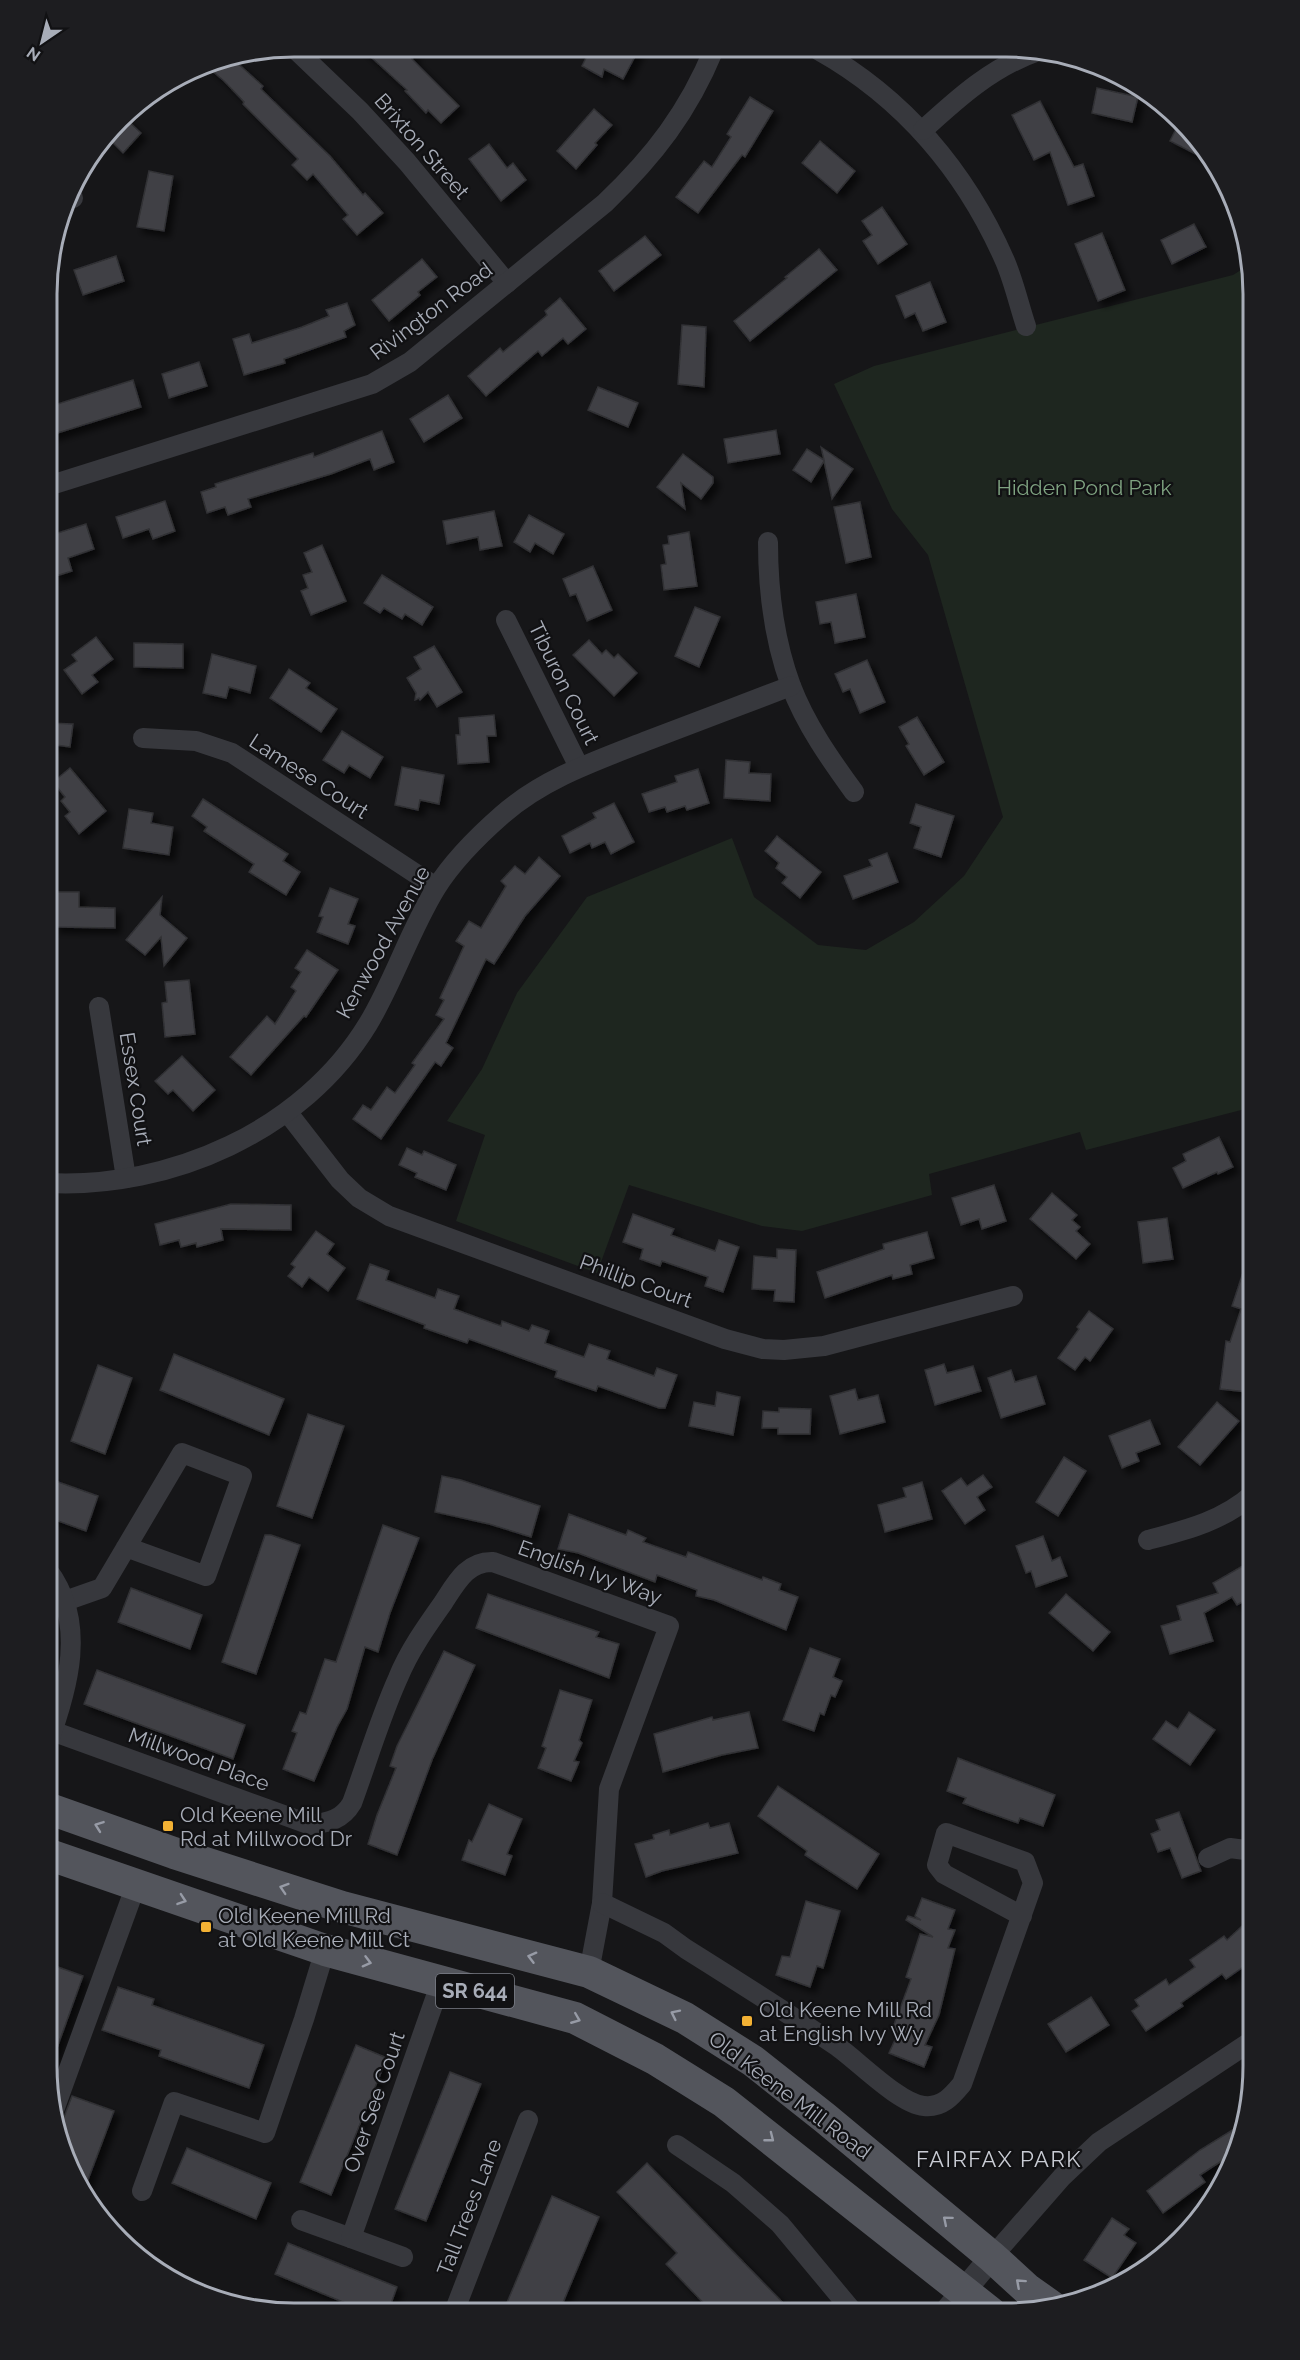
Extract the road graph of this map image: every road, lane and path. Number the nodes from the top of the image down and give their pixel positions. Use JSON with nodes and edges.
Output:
{"nodes":[{"id":1,"x":303,"y":57,"type":"edge"},
{"id":2,"x":710,"y":57,"type":"edge"},
{"id":3,"x":828,"y":57,"type":"edge"},
{"id":4,"x":1022,"y":58,"type":"edge"},
{"id":5,"x":923,"y":130,"type":"junction"},
{"id":6,"x":507,"y":283,"type":"junction"},
{"id":7,"x":1026,"y":326,"type":"dead end"},
{"id":8,"x":57,"y":483,"type":"edge"},
{"id":9,"x":768,"y":542,"type":"dead end"},
{"id":10,"x":506,"y":620,"type":"dead end"},
{"id":11,"x":791,"y":686,"type":"junction"},
{"id":12,"x":143,"y":738,"type":"dead end"},
{"id":13,"x":579,"y":767,"type":"junction"},
{"id":14,"x":854,"y":792,"type":"dead end"},
{"id":15,"x":436,"y":887,"type":"junction"},
{"id":16,"x":99,"y":1007,"type":"dead end"},
{"id":17,"x":288,"y":1113,"type":"junction"},
{"id":18,"x":126,"y":1178,"type":"junction"},
{"id":19,"x":57,"y":1183,"type":"edge"},
{"id":20,"x":1013,"y":1296,"type":"dead end"},
{"id":21,"x":1243,"y":1503,"type":"edge"},
{"id":22,"x":1148,"y":1540,"type":"dead end"},
{"id":23,"x":126,"y":1547,"type":"junction"},
{"id":24,"x":57,"y":1583,"type":"edge"},
{"id":25,"x":65,"y":1601,"type":"junction"},
{"id":26,"x":57,"y":1715,"type":"edge"},
{"id":27,"x":57,"y":1741,"type":"edge"},
{"id":28,"x":57,"y":1812,"type":"edge"},
{"id":29,"x":331,"y":1822,"type":"joint"},
{"id":30,"x":1243,"y":1850,"type":"edge"},
{"id":31,"x":57,"y":1857,"type":"edge"},
{"id":32,"x":1208,"y":1858,"type":"dead end"},
{"id":33,"x":136,"y":1885,"type":"junction"},
{"id":34,"x":602,"y":1903,"type":"junction"},
{"id":35,"x":1022,"y":1916,"type":"junction"},
{"id":36,"x":325,"y":1950,"type":"junction"},
{"id":37,"x":589,"y":1972,"type":"junction"},
{"id":38,"x":441,"y":1982,"type":"junction"},
{"id":39,"x":1243,"y":2047,"type":"edge"},
{"id":40,"x":59,"y":2096,"type":"edge"},
{"id":41,"x":528,"y":2120,"type":"dead end"},
{"id":42,"x":677,"y":2145,"type":"dead end"},
{"id":43,"x":142,"y":2191,"type":"dead end"},
{"id":44,"x":301,"y":2220,"type":"dead end"},
{"id":45,"x":351,"y":2238,"type":"junction"},
{"id":46,"x":403,"y":2257,"type":"dead end"},
{"id":47,"x":992,"y":2257,"type":"junction"},
{"id":48,"x":1042,"y":2300,"type":"edge"},
{"id":49,"x":457,"y":2303,"type":"edge"},
{"id":50,"x":846,"y":2303,"type":"edge"},
{"id":51,"x":955,"y":2303,"type":"edge"}],
"edges":[{"from":1,"to":6,"type":"street","name":"Brixton Street"},
{"from":2,"to":6,"type":"street","name":"Rivington Road"},
{"from":3,"to":5,"type":"street"},
{"from":4,"to":5,"type":"street"},
{"from":5,"to":7,"type":"street"},
{"from":6,"to":8,"type":"street","name":"Rivington Road"},
{"from":9,"to":11,"type":"street"},
{"from":10,"to":13,"type":"street","name":"Tiburon Court"},
{"from":11,"to":13,"type":"street","name":"Kenwood Avenue"},
{"from":11,"to":14,"type":"street"},
{"from":12,"to":15,"type":"street","name":"Lamese Court"},
{"from":13,"to":15,"type":"street","name":"Kenwood Avenue"},
{"from":15,"to":17,"type":"street","name":"Kenwood Avenue"},
{"from":16,"to":18,"type":"street","name":"Essex Court"},
{"from":17,"to":18,"type":"street","name":"Kenwood Avenue"},
{"from":17,"to":20,"type":"street","name":"Phillip Court"},
{"from":18,"to":19,"type":"street","name":"Kenwood Avenue"},
{"from":21,"to":22,"type":"street"},
{"from":23,"to":23,"type":"street"},
{"from":23,"to":25,"type":"street"},
{"from":24,"to":25,"type":"street"},
{"from":25,"to":26,"type":"street"},
{"from":27,"to":29,"type":"street","name":"Millwood Place"},
{"from":37,"to":28,"type":"main road","name":"Old Keene Mill Road","number":"SR 644","one_way":true},
{"from":29,"to":34,"type":"street","name":"English Ivy Way"},
{"from":30,"to":32,"type":"street"},
{"from":31,"to":33,"type":"main road","number":"SR 644"},
{"from":33,"to":36,"type":"main road","number":"SR 644","one_way":true},
{"from":33,"to":40,"type":"street"},
{"from":34,"to":35,"type":"street"},
{"from":34,"to":37,"type":"street","name":"English Ivy Way"},
{"from":35,"to":35,"type":"street"},
{"from":36,"to":38,"type":"main road","number":"SR 644","one_way":true},
{"from":36,"to":43,"type":"street"},
{"from":47,"to":37,"type":"main road","name":"Old Keene Mill Road","number":"SR 644","one_way":true},
{"from":38,"to":45,"type":"street","name":"Over See Court"},
{"from":38,"to":51,"type":"main road","number":"SR 644","one_way":true},
{"from":39,"to":47,"type":"street"},
{"from":41,"to":49,"type":"street","name":"Tall Trees Lane"},
{"from":42,"to":50,"type":"street"},
{"from":44,"to":45,"type":"street"},
{"from":45,"to":46,"type":"street"},
{"from":48,"to":47,"type":"main road","name":"Old Keene Mill Road","number":"SR 644","one_way":true},
{"from":47,"to":51,"type":"street"}]}
